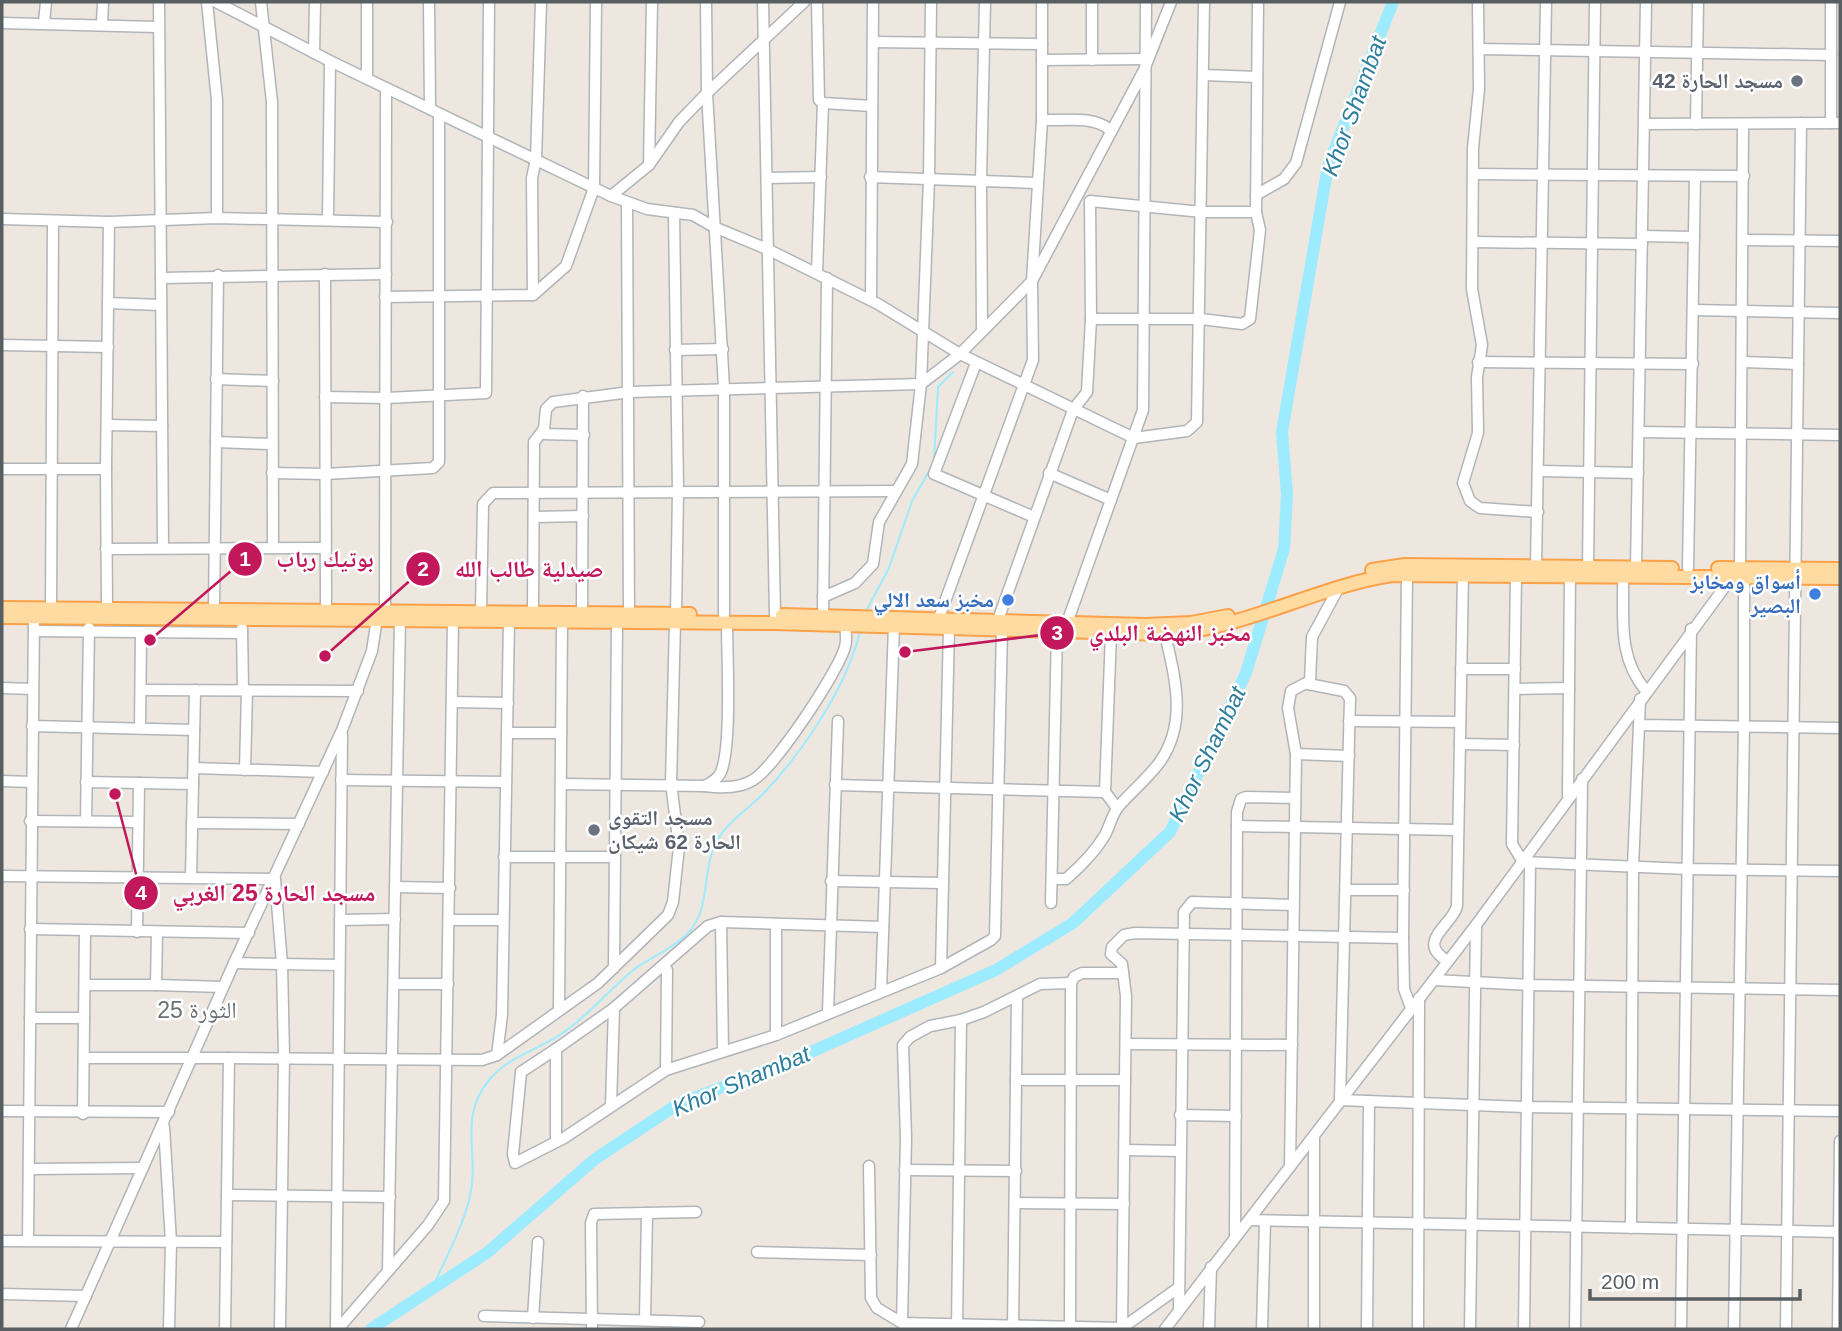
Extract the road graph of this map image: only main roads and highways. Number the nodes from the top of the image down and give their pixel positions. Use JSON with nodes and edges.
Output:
{"nodes":[{"id":1,"x":1840,"y":569,"type":"edge"},
{"id":2,"x":1795,"y":573,"type":"junction"},
{"id":3,"x":1739,"y":574,"type":"junction"},
{"id":4,"x":1840,"y":578,"type":"edge"},
{"id":5,"x":1284,"y":601,"type":"junction"},
{"id":6,"x":2,"y":608,"type":"edge"},
{"id":7,"x":381,"y":614,"type":"junction"},
{"id":8,"x":2,"y":617,"type":"edge"},
{"id":9,"x":675,"y":618,"type":"junction"},
{"id":10,"x":726,"y":619,"type":"junction"},
{"id":11,"x":1229,"y":619,"type":"junction"},
{"id":12,"x":861,"y":621,"type":"junction"},
{"id":13,"x":944,"y":623,"type":"junction"},
{"id":14,"x":1063,"y":627,"type":"junction"}],
"edges":[{"from":1,"to":2,"type":"main road"},
{"from":2,"to":3,"type":"main road"},
{"from":2,"to":4,"type":"main road"},
{"from":3,"to":5,"type":"main road"},
{"from":3,"to":5,"type":"main road"},
{"from":5,"to":11,"type":"main road"},
{"from":6,"to":7,"type":"main road"},
{"from":7,"to":8,"type":"main road"},
{"from":7,"to":9,"type":"main road"},
{"from":7,"to":9,"type":"main road"},
{"from":9,"to":10,"type":"main road"},
{"from":10,"to":12,"type":"main road"},
{"from":10,"to":12,"type":"main road"},
{"from":11,"to":14,"type":"main road"},
{"from":11,"to":14,"type":"main road"},
{"from":12,"to":13,"type":"main road"},
{"from":12,"to":13,"type":"main road"},
{"from":13,"to":14,"type":"main road"}]}
